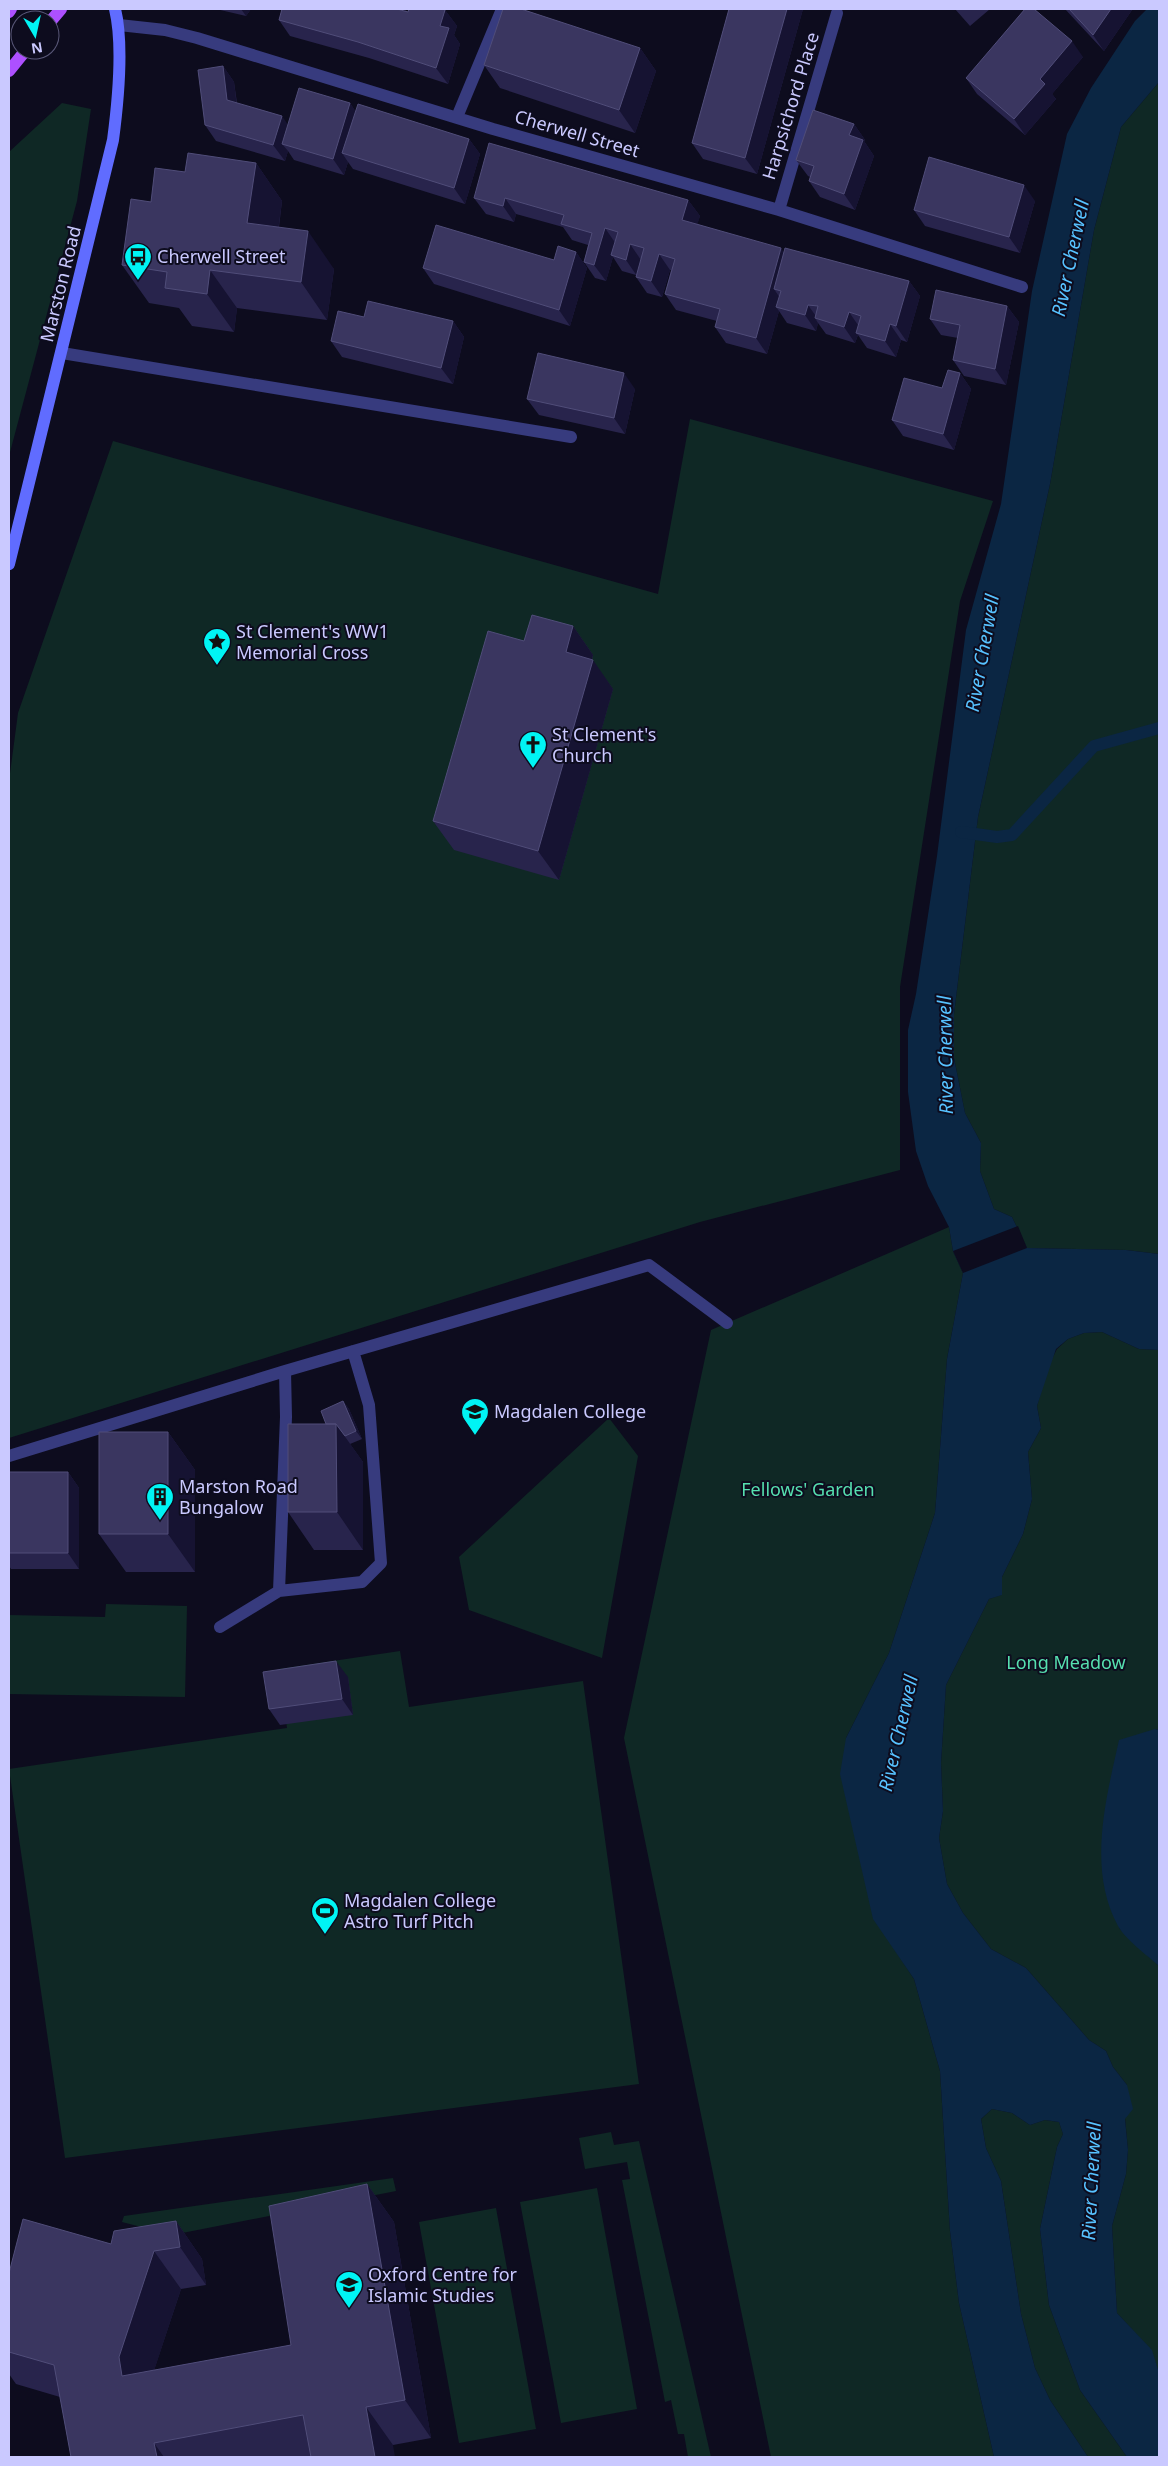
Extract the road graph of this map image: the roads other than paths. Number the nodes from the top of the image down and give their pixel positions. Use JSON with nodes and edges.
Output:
{"nodes":[{"id":1,"x":11,"y":9,"type":"edge"},
{"id":2,"x":115,"y":9,"type":"edge"},
{"id":3,"x":502,"y":9,"type":"edge"},
{"id":4,"x":9,"y":12,"type":"edge"},
{"id":5,"x":838,"y":13,"type":"dead end"},
{"id":6,"x":119,"y":25,"type":"junction"},
{"id":7,"x":18,"y":60,"type":"edge"},
{"id":8,"x":9,"y":70,"type":"edge"},
{"id":9,"x":457,"y":117,"type":"junction"},
{"id":10,"x":779,"y":210,"type":"junction"},
{"id":11,"x":1022,"y":287,"type":"dead end"},
{"id":12,"x":62,"y":353,"type":"junction"},
{"id":13,"x":571,"y":437,"type":"dead end"},
{"id":14,"x":9,"y":564,"type":"edge"},
{"id":15,"x":726,"y":1323,"type":"dead end"},
{"id":16,"x":353,"y":1351,"type":"junction"},
{"id":17,"x":285,"y":1371,"type":"junction"},
{"id":18,"x":9,"y":1456,"type":"edge"},
{"id":19,"x":279,"y":1591,"type":"junction"},
{"id":20,"x":220,"y":1627,"type":"dead end"}],
"edges":[{"from":1,"to":4,"type":"main road"},
{"from":2,"to":6,"type":"main road","name":"Marston Road"},
{"from":3,"to":9,"type":"street"},
{"from":5,"to":10,"type":"street","name":"Harpsichord Place"},
{"from":6,"to":9,"type":"street","name":"Cherwell Street"},
{"from":6,"to":12,"type":"main road","name":"Marston Road"},
{"from":7,"to":8,"type":"main road"},
{"from":9,"to":10,"type":"street","name":"Cherwell Street"},
{"from":10,"to":11,"type":"street","name":"Cherwell Street"},
{"from":12,"to":13,"type":"street"},
{"from":12,"to":14,"type":"main road","name":"Marston Road"},
{"from":15,"to":16,"type":"street"},
{"from":16,"to":17,"type":"street"},
{"from":16,"to":19,"type":"street"},
{"from":17,"to":18,"type":"street"},
{"from":17,"to":19,"type":"street"},
{"from":19,"to":20,"type":"street"}]}
